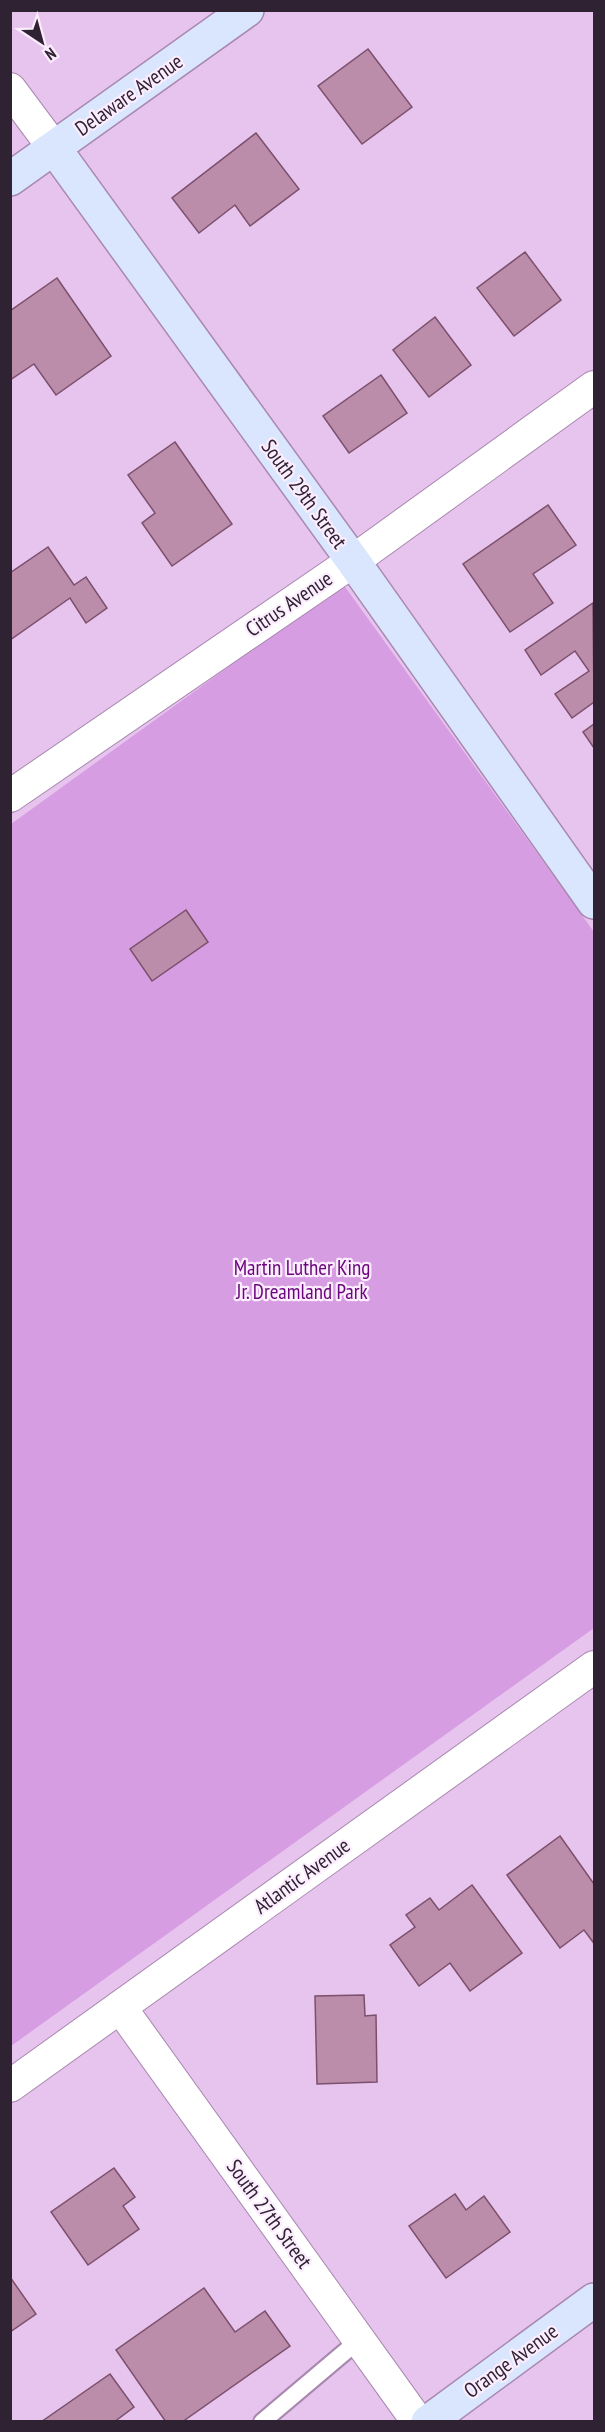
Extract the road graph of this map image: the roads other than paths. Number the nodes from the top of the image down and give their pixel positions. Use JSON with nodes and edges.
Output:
{"nodes":[{"id":1,"x":247,"y":10,"type":"edge"},
{"id":2,"x":10,"y":89,"type":"edge"},
{"id":3,"x":54,"y":148,"type":"junction"},
{"id":4,"x":10,"y":179,"type":"edge"},
{"id":5,"x":594,"y":387,"type":"edge"},
{"id":6,"x":352,"y":561,"type":"junction"},
{"id":7,"x":10,"y":796,"type":"edge"},
{"id":8,"x":594,"y":902,"type":"edge"},
{"id":9,"x":594,"y":1667,"type":"edge"},
{"id":10,"x":120,"y":2007,"type":"junction"},
{"id":11,"x":10,"y":2086,"type":"edge"},
{"id":12,"x":594,"y":2300,"type":"edge"},
{"id":13,"x":359,"y":2340,"type":"junction"},
{"id":14,"x":262,"y":2421,"type":"edge"},
{"id":15,"x":418,"y":2421,"type":"edge"},
{"id":16,"x":428,"y":2421,"type":"edge"}],
"edges":[{"from":1,"to":3,"type":"street","name":"Delaware Avenue"},
{"from":2,"to":3,"type":"street","name":"South 29th Street"},
{"from":3,"to":4,"type":"street","name":"Delaware Avenue"},
{"from":3,"to":6,"type":"street","name":"South 29th Street"},
{"from":5,"to":6,"type":"street","name":"Citrus Avenue"},
{"from":6,"to":7,"type":"street","name":"Citrus Avenue"},
{"from":6,"to":8,"type":"street","name":"South 29th Street"},
{"from":9,"to":10,"type":"street","name":"Atlantic Avenue"},
{"from":10,"to":11,"type":"street","name":"Atlantic Avenue"},
{"from":10,"to":13,"type":"street","name":"South 27th Street"},
{"from":12,"to":16,"type":"street","name":"Orange Avenue"},
{"from":13,"to":14,"type":"lane"},
{"from":13,"to":15,"type":"street","name":"South 27th Street"}]}
